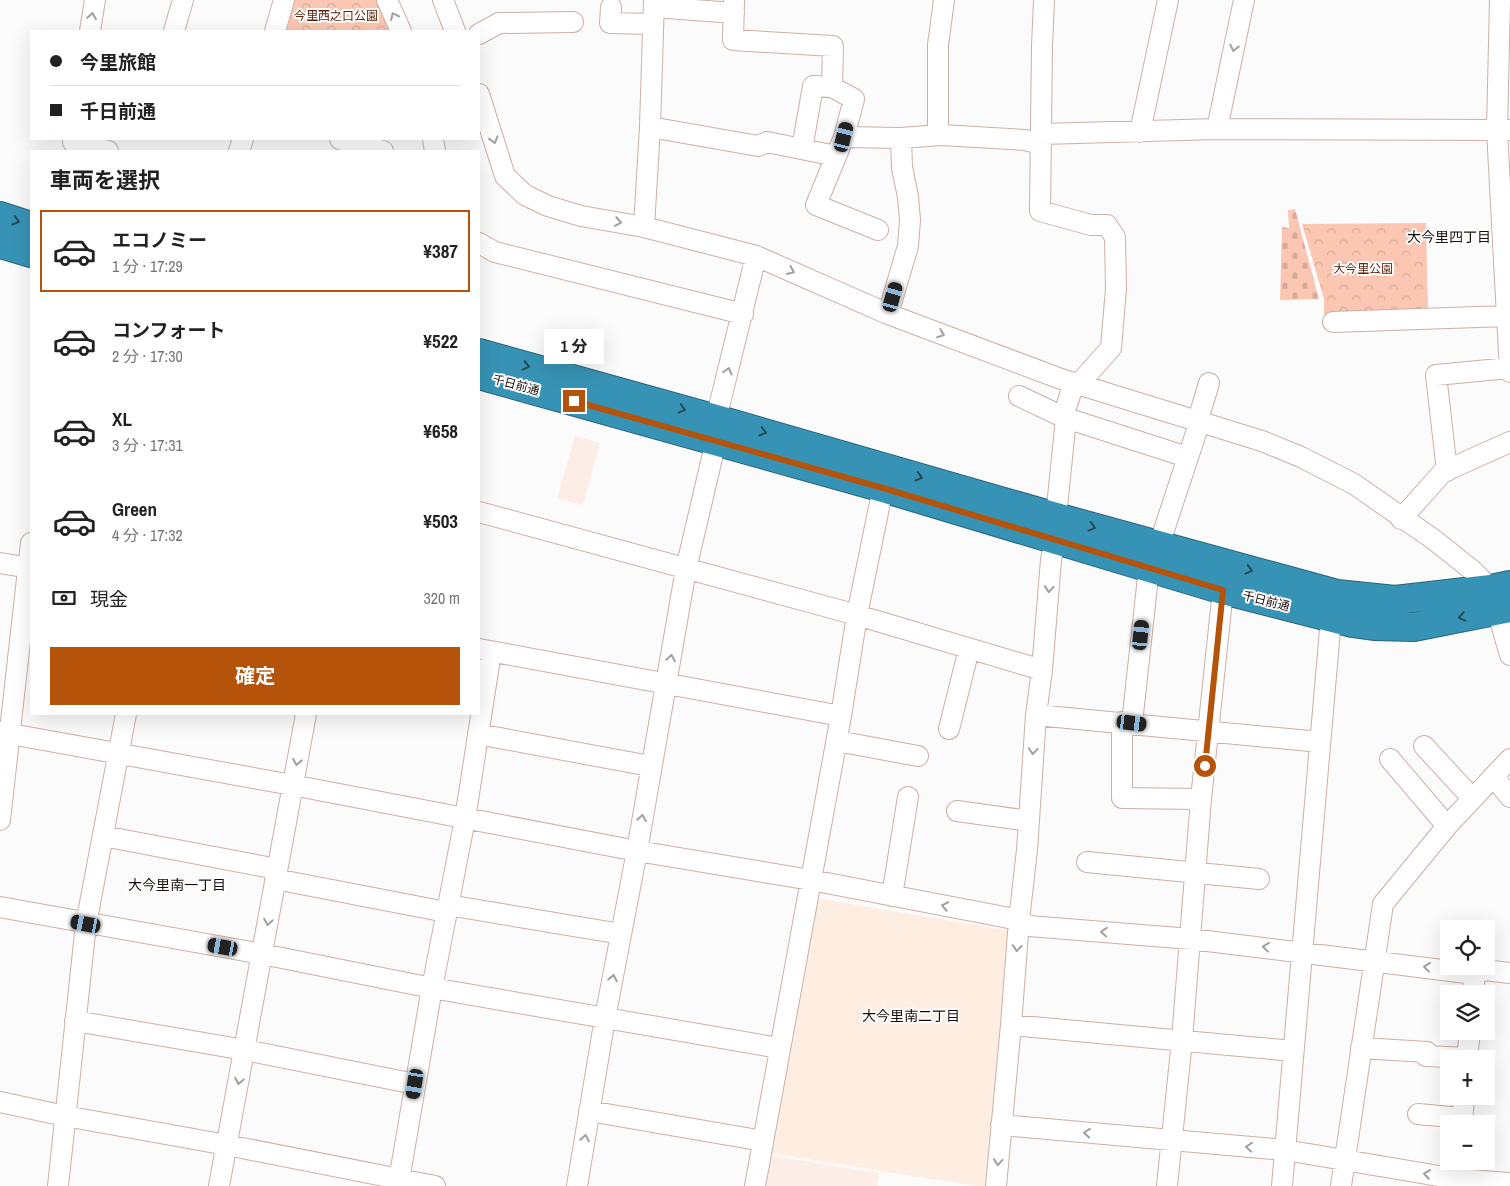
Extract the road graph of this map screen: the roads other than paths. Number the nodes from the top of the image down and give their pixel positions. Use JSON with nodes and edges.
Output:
{"nodes":[{"id":1,"x":95,"y":0,"type":"edge"},
{"id":2,"x":182,"y":0,"type":"edge"},
{"id":3,"x":284,"y":0,"type":"edge"},
{"id":4,"x":387,"y":0,"type":"edge"},
{"id":5,"x":443,"y":0,"type":"edge"},
{"id":6,"x":944,"y":0,"type":"edge"},
{"id":7,"x":1044,"y":0,"type":"edge"},
{"id":8,"x":1168,"y":0,"type":"edge"},
{"id":9,"x":1244,"y":0,"type":"edge"},
{"id":10,"x":1500,"y":0,"type":"edge"},
{"id":11,"x":611,"y":7,"type":"dead end"},
{"id":12,"x":734,"y":7,"type":"edge"},
{"id":13,"x":654,"y":10,"type":"edge"},
{"id":14,"x":573,"y":22,"type":"dead end"},
{"id":15,"x":90,"y":30,"type":"edge"},
{"id":16,"x":174,"y":30,"type":"edge"},
{"id":17,"x":275,"y":30,"type":"edge"},
{"id":18,"x":401,"y":30,"type":"edge"},
{"id":19,"x":455,"y":30,"type":"edge"},
{"id":20,"x":480,"y":33,"type":"edge"},
{"id":21,"x":832,"y":87,"type":"junction"},
{"id":22,"x":480,"y":97,"type":"edge"},
{"id":23,"x":650,"y":127,"type":"junction"},
{"id":24,"x":1217,"y":129,"type":"junction"},
{"id":25,"x":1503,"y":130,"type":"edge"},
{"id":26,"x":1140,"y":132,"type":"junction"},
{"id":27,"x":938,"y":135,"type":"junction"},
{"id":28,"x":844,"y":137,"type":"junction"},
{"id":29,"x":901,"y":138,"type":"junction"},
{"id":30,"x":1042,"y":139,"type":"junction"},
{"id":31,"x":344,"y":140,"type":"edge"},
{"id":32,"x":73,"y":144,"type":"edge"},
{"id":33,"x":802,"y":149,"type":"junction"},
{"id":34,"x":103,"y":150,"type":"edge"},
{"id":35,"x":379,"y":150,"type":"edge"},
{"id":36,"x":836,"y":156,"type":"junction"},
{"id":37,"x":0,"y":216,"type":"edge"},
{"id":38,"x":30,"y":226,"type":"edge"},
{"id":39,"x":644,"y":227,"type":"junction"},
{"id":40,"x":878,"y":230,"type":"dead end"},
{"id":41,"x":0,"y":244,"type":"edge"},
{"id":42,"x":480,"y":244,"type":"edge"},
{"id":43,"x":30,"y":253,"type":"edge"},
{"id":44,"x":756,"y":256,"type":"junction"},
{"id":45,"x":743,"y":314,"type":"junction"},
{"id":46,"x":888,"y":314,"type":"junction"},
{"id":47,"x":1506,"y":316,"type":"junction"},
{"id":48,"x":1333,"y":322,"type":"dead end"},
{"id":49,"x":1509,"y":340,"type":"edge"},
{"id":50,"x":480,"y":353,"type":"edge"},
{"id":51,"x":1510,"y":368,"type":"edge"},
{"id":52,"x":1510,"y":372,"type":"edge"},
{"id":53,"x":480,"y":375,"type":"edge"},
{"id":54,"x":1209,"y":383,"type":"dead end"},
{"id":55,"x":1076,"y":384,"type":"junction"},
{"id":56,"x":1019,"y":396,"type":"dead end"},
{"id":57,"x":1065,"y":417,"type":"junction"},
{"id":58,"x":1198,"y":421,"type":"junction"},
{"id":59,"x":716,"y":430,"type":"junction"},
{"id":60,"x":1510,"y":442,"type":"edge"},
{"id":61,"x":1187,"y":457,"type":"junction"},
{"id":62,"x":1447,"y":471,"type":"junction"},
{"id":63,"x":883,"y":488,"type":"junction"},
{"id":64,"x":480,"y":512,"type":"edge"},
{"id":65,"x":1401,"y":519,"type":"junction"},
{"id":66,"x":1056,"y":529,"type":"junction"},
{"id":67,"x":1154,"y":557,"type":"junction"},
{"id":68,"x":0,"y":563,"type":"edge"},
{"id":69,"x":30,"y":568,"type":"edge"},
{"id":70,"x":686,"y":569,"type":"junction"},
{"id":71,"x":1223,"y":590,"type":"junction"},
{"id":72,"x":1502,"y":598,"type":"edge"},
{"id":73,"x":857,"y":616,"type":"junction"},
{"id":74,"x":1331,"y":618,"type":"junction"},
{"id":75,"x":969,"y":649,"type":"junction"},
{"id":76,"x":485,"y":650,"type":"edge"},
{"id":77,"x":1510,"y":655,"type":"edge"},
{"id":78,"x":1042,"y":670,"type":"junction"},
{"id":79,"x":666,"y":684,"type":"junction"},
{"id":80,"x":480,"y":710,"type":"edge"},
{"id":81,"x":126,"y":715,"type":"edge"},
{"id":82,"x":306,"y":715,"type":"edge"},
{"id":83,"x":480,"y":715,"type":"edge"},
{"id":84,"x":1036,"y":715,"type":"junction"},
{"id":85,"x":841,"y":716,"type":"junction"},
{"id":86,"x":1127,"y":723,"type":"junction"},
{"id":87,"x":949,"y":728,"type":"dead end"},
{"id":88,"x":1208,"y":732,"type":"junction"},
{"id":89,"x":5,"y":733,"type":"edge"},
{"id":90,"x":478,"y":734,"type":"junction"},
{"id":91,"x":836,"y":741,"type":"junction"},
{"id":92,"x":1320,"y":742,"type":"junction"},
{"id":93,"x":1424,"y":746,"type":"dead end"},
{"id":94,"x":118,"y":754,"type":"junction"},
{"id":95,"x":918,"y":756,"type":"dead end"},
{"id":96,"x":1390,"y":759,"type":"dead end"},
{"id":97,"x":1510,"y":759,"type":"edge"},
{"id":98,"x":650,"y":766,"type":"junction"},
{"id":99,"x":1494,"y":776,"type":"junction"},
{"id":100,"x":292,"y":785,"type":"junction"},
{"id":101,"x":908,"y":797,"type":"dead end"},
{"id":102,"x":1510,"y":797,"type":"edge"},
{"id":103,"x":1472,"y":798,"type":"junction"},
{"id":104,"x":1202,"y":799,"type":"junction"},
{"id":105,"x":957,"y":811,"type":"dead end"},
{"id":106,"x":0,"y":820,"type":"edge"},
{"id":107,"x":464,"y":820,"type":"junction"},
{"id":108,"x":1029,"y":821,"type":"junction"},
{"id":109,"x":1447,"y":826,"type":"junction"},
{"id":110,"x":103,"y":836,"type":"junction"},
{"id":111,"x":637,"y":851,"type":"junction"},
{"id":112,"x":1086,"y":862,"type":"dead end"},
{"id":113,"x":1196,"y":872,"type":"junction"},
{"id":114,"x":276,"y":874,"type":"junction"},
{"id":115,"x":1259,"y":879,"type":"dead end"},
{"id":116,"x":811,"y":880,"type":"junction"},
{"id":117,"x":892,"y":896,"type":"junction"},
{"id":118,"x":0,"y":907,"type":"edge"},
{"id":119,"x":447,"y":908,"type":"junction"},
{"id":120,"x":1019,"y":920,"type":"junction"},
{"id":121,"x":86,"y":924,"type":"junction"},
{"id":122,"x":621,"y":934,"type":"junction"},
{"id":123,"x":1191,"y":939,"type":"junction"},
{"id":124,"x":1303,"y":952,"type":"junction"},
{"id":125,"x":262,"y":954,"type":"junction"},
{"id":126,"x":1375,"y":961,"type":"junction"},
{"id":127,"x":1440,"y":969,"type":"edge"},
{"id":128,"x":1495,"y":971,"type":"edge"},
{"id":129,"x":1510,"y":973,"type":"edge"},
{"id":130,"x":432,"y":988,"type":"junction"},
{"id":131,"x":605,"y":1018,"type":"junction"},
{"id":132,"x":75,"y":1021,"type":"junction"},
{"id":133,"x":1011,"y":1026,"type":"junction"},
{"id":134,"x":1182,"y":1040,"type":"junction"},
{"id":135,"x":779,"y":1048,"type":"junction"},
{"id":136,"x":1361,"y":1048,"type":"junction"},
{"id":137,"x":245,"y":1050,"type":"junction"},
{"id":138,"x":1293,"y":1051,"type":"junction"},
{"id":139,"x":1440,"y":1057,"type":"edge"},
{"id":140,"x":415,"y":1084,"type":"junction"},
{"id":141,"x":0,"y":1102,"type":"edge"},
{"id":142,"x":589,"y":1111,"type":"junction"},
{"id":143,"x":1418,"y":1114,"type":"dead end"},
{"id":144,"x":65,"y":1116,"type":"junction"},
{"id":145,"x":1440,"y":1118,"type":"edge"},
{"id":146,"x":1001,"y":1125,"type":"junction"},
{"id":147,"x":763,"y":1141,"type":"junction"},
{"id":148,"x":1172,"y":1141,"type":"junction"},
{"id":149,"x":226,"y":1145,"type":"junction"},
{"id":150,"x":1285,"y":1150,"type":"junction"},
{"id":151,"x":1345,"y":1160,"type":"junction"},
{"id":152,"x":1457,"y":1175,"type":"edge"},
{"id":153,"x":398,"y":1183,"type":"edge"},
{"id":154,"x":1510,"y":1183,"type":"edge"},
{"id":155,"x":58,"y":1186,"type":"edge"},
{"id":156,"x":219,"y":1186,"type":"edge"},
{"id":157,"x":435,"y":1186,"type":"edge"},
{"id":158,"x":577,"y":1186,"type":"edge"},
{"id":159,"x":755,"y":1186,"type":"edge"},
{"id":160,"x":996,"y":1186,"type":"edge"},
{"id":161,"x":1167,"y":1186,"type":"edge"},
{"id":162,"x":1282,"y":1186,"type":"edge"},
{"id":163,"x":1341,"y":1186,"type":"edge"}],
"edges":[{"from":15,"to":1,"type":"street","one_way":true},
{"from":2,"to":16,"type":"street"},
{"from":3,"to":17,"type":"street"},
{"from":18,"to":4,"type":"street","one_way":true},
{"from":5,"to":19,"type":"street"},
{"from":6,"to":27,"type":"street"},
{"from":7,"to":30,"type":"street"},
{"from":8,"to":26,"type":"street"},
{"from":9,"to":24,"type":"street","one_way":true},
{"from":10,"to":25,"type":"street"},
{"from":11,"to":13,"type":"street"},
{"from":12,"to":13,"type":"street"},
{"from":12,"to":21,"type":"street"},
{"from":13,"to":23,"type":"street"},
{"from":14,"to":20,"type":"street"},
{"from":21,"to":28,"type":"street"},
{"from":21,"to":33,"type":"street"},
{"from":22,"to":39,"type":"street","one_way":true},
{"from":23,"to":33,"type":"street"},
{"from":23,"to":39,"type":"street"},
{"from":24,"to":25,"type":"street"},
{"from":24,"to":26,"type":"street"},
{"from":25,"to":47,"type":"street"},
{"from":26,"to":30,"type":"street"},
{"from":27,"to":29,"type":"street"},
{"from":27,"to":30,"type":"street"},
{"from":28,"to":29,"type":"street"},
{"from":28,"to":36,"type":"street"},
{"from":29,"to":46,"type":"street"},
{"from":30,"to":55,"type":"street"},
{"from":31,"to":35,"type":"street"},
{"from":32,"to":34,"type":"street"},
{"from":33,"to":36,"type":"street"},
{"from":36,"to":40,"type":"street"},
{"from":37,"to":38,"type":"highway","one_way":true},
{"from":39,"to":44,"type":"street"},
{"from":41,"to":43,"type":"highway"},
{"from":42,"to":45,"type":"street"},
{"from":44,"to":45,"type":"street"},
{"from":44,"to":46,"type":"street","one_way":true},
{"from":59,"to":45,"type":"street","one_way":true},
{"from":46,"to":55,"type":"street","one_way":true},
{"from":47,"to":48,"type":"street"},
{"from":47,"to":49,"type":"street"},
{"from":49,"to":51,"type":"street"},
{"from":50,"to":59,"type":"highway","name":"千日前通","one_way":true},
{"from":51,"to":52,"type":"street"},
{"from":51,"to":62,"type":"street"},
{"from":53,"to":59,"type":"highway","name":"千日前通"},
{"from":54,"to":58,"type":"street"},
{"from":55,"to":57,"type":"street"},
{"from":55,"to":58,"type":"street"},
{"from":56,"to":57,"type":"street"},
{"from":57,"to":61,"type":"street"},
{"from":57,"to":66,"type":"street"},
{"from":58,"to":61,"type":"street"},
{"from":58,"to":65,"type":"street"},
{"from":59,"to":63,"type":"highway","name":"千日前通"},
{"from":59,"to":66,"type":"highway","name":"千日前通","one_way":true},
{"from":59,"to":70,"type":"street"},
{"from":60,"to":62,"type":"street"},
{"from":61,"to":67,"type":"street"},
{"from":62,"to":65,"type":"street"},
{"from":63,"to":66,"type":"highway","name":"千日前通"},
{"from":63,"to":73,"type":"street"},
{"from":64,"to":70,"type":"street"},
{"from":65,"to":72,"type":"street"},
{"from":66,"to":67,"type":"highway","name":"千日前通"},
{"from":66,"to":78,"type":"street","one_way":true},
{"from":67,"to":71,"type":"highway","name":"千日前通"},
{"from":67,"to":72,"type":"highway","name":"千日前通","one_way":true},
{"from":67,"to":86,"type":"street"},
{"from":68,"to":69,"type":"street"},
{"from":69,"to":89,"type":"street"},
{"from":70,"to":73,"type":"street"},
{"from":79,"to":70,"type":"street","one_way":true},
{"from":71,"to":74,"type":"highway","name":"千日前通"},
{"from":71,"to":88,"type":"street"},
{"from":72,"to":74,"type":"highway","name":"千日前通","one_way":true},
{"from":72,"to":77,"type":"street"},
{"from":73,"to":75,"type":"street"},
{"from":73,"to":85,"type":"street"},
{"from":74,"to":92,"type":"street"},
{"from":75,"to":78,"type":"street"},
{"from":75,"to":87,"type":"street"},
{"from":76,"to":79,"type":"street"},
{"from":76,"to":80,"type":"street"},
{"from":78,"to":84,"type":"street"},
{"from":79,"to":85,"type":"street"},
{"from":79,"to":98,"type":"street"},
{"from":81,"to":94,"type":"street"},
{"from":82,"to":100,"type":"street","one_way":true},
{"from":83,"to":90,"type":"street"},
{"from":84,"to":86,"type":"street"},
{"from":84,"to":108,"type":"street","one_way":true},
{"from":85,"to":91,"type":"street"},
{"from":86,"to":88,"type":"street"},
{"from":86,"to":104,"type":"street"},
{"from":88,"to":92,"type":"street"},
{"from":88,"to":104,"type":"street"},
{"from":89,"to":94,"type":"street"},
{"from":89,"to":106,"type":"street"},
{"from":90,"to":98,"type":"street"},
{"from":90,"to":107,"type":"street"},
{"from":91,"to":95,"type":"street"},
{"from":91,"to":116,"type":"street"},
{"from":92,"to":124,"type":"street"},
{"from":93,"to":103,"type":"street"},
{"from":94,"to":100,"type":"street"},
{"from":94,"to":110,"type":"street"},
{"from":96,"to":109,"type":"street"},
{"from":97,"to":99,"type":"street"},
{"from":111,"to":98,"type":"street","one_way":true},
{"from":99,"to":102,"type":"street"},
{"from":99,"to":103,"type":"street"},
{"from":100,"to":107,"type":"street"},
{"from":100,"to":114,"type":"street"},
{"from":101,"to":117,"type":"street"},
{"from":103,"to":109,"type":"street"},
{"from":104,"to":113,"type":"street"},
{"from":105,"to":108,"type":"street"},
{"from":107,"to":111,"type":"street"},
{"from":107,"to":119,"type":"street"},
{"from":108,"to":120,"type":"street"},
{"from":109,"to":126,"type":"street"},
{"from":110,"to":114,"type":"street"},
{"from":110,"to":121,"type":"street"},
{"from":111,"to":116,"type":"street"},
{"from":111,"to":122,"type":"street"},
{"from":112,"to":113,"type":"street"},
{"from":113,"to":115,"type":"street"},
{"from":113,"to":123,"type":"street"},
{"from":114,"to":119,"type":"street"},
{"from":114,"to":125,"type":"street","one_way":true},
{"from":116,"to":117,"type":"street"},
{"from":116,"to":135,"type":"street"},
{"from":120,"to":117,"type":"street","one_way":true},
{"from":118,"to":121,"type":"street"},
{"from":119,"to":122,"type":"street"},
{"from":119,"to":130,"type":"street"},
{"from":123,"to":120,"type":"street","one_way":true},
{"from":120,"to":133,"type":"street","one_way":true},
{"from":121,"to":125,"type":"street"},
{"from":121,"to":132,"type":"street"},
{"from":131,"to":122,"type":"street","one_way":true},
{"from":124,"to":123,"type":"street","one_way":true},
{"from":123,"to":134,"type":"street"},
{"from":124,"to":126,"type":"street"},
{"from":124,"to":138,"type":"street"},
{"from":125,"to":130,"type":"street"},
{"from":125,"to":137,"type":"street"},
{"from":127,"to":126,"type":"street","one_way":true},
{"from":126,"to":136,"type":"street"},
{"from":128,"to":129,"type":"street"},
{"from":130,"to":131,"type":"street"},
{"from":130,"to":140,"type":"street"},
{"from":131,"to":135,"type":"street"},
{"from":131,"to":142,"type":"street"},
{"from":132,"to":137,"type":"street"},
{"from":132,"to":144,"type":"street"},
{"from":133,"to":134,"type":"street"},
{"from":133,"to":146,"type":"street"},
{"from":134,"to":138,"type":"street"},
{"from":134,"to":148,"type":"street"},
{"from":135,"to":147,"type":"street"},
{"from":136,"to":139,"type":"street"},
{"from":136,"to":151,"type":"street"},
{"from":137,"to":140,"type":"street"},
{"from":137,"to":149,"type":"street","one_way":true},
{"from":138,"to":150,"type":"street"},
{"from":140,"to":153,"type":"street"},
{"from":141,"to":144,"type":"street"},
{"from":142,"to":147,"type":"street"},
{"from":158,"to":142,"type":"street","one_way":true},
{"from":143,"to":145,"type":"street"},
{"from":144,"to":149,"type":"street"},
{"from":144,"to":155,"type":"street"},
{"from":148,"to":146,"type":"street","one_way":true},
{"from":146,"to":160,"type":"street","one_way":true},
{"from":147,"to":159,"type":"street"},
{"from":150,"to":148,"type":"street","one_way":true},
{"from":148,"to":161,"type":"street"},
{"from":149,"to":153,"type":"street"},
{"from":149,"to":156,"type":"street"},
{"from":150,"to":151,"type":"street"},
{"from":150,"to":162,"type":"street"},
{"from":152,"to":151,"type":"street","one_way":true},
{"from":151,"to":163,"type":"street"},
{"from":152,"to":154,"type":"street"},
{"from":153,"to":157,"type":"street"}]}
